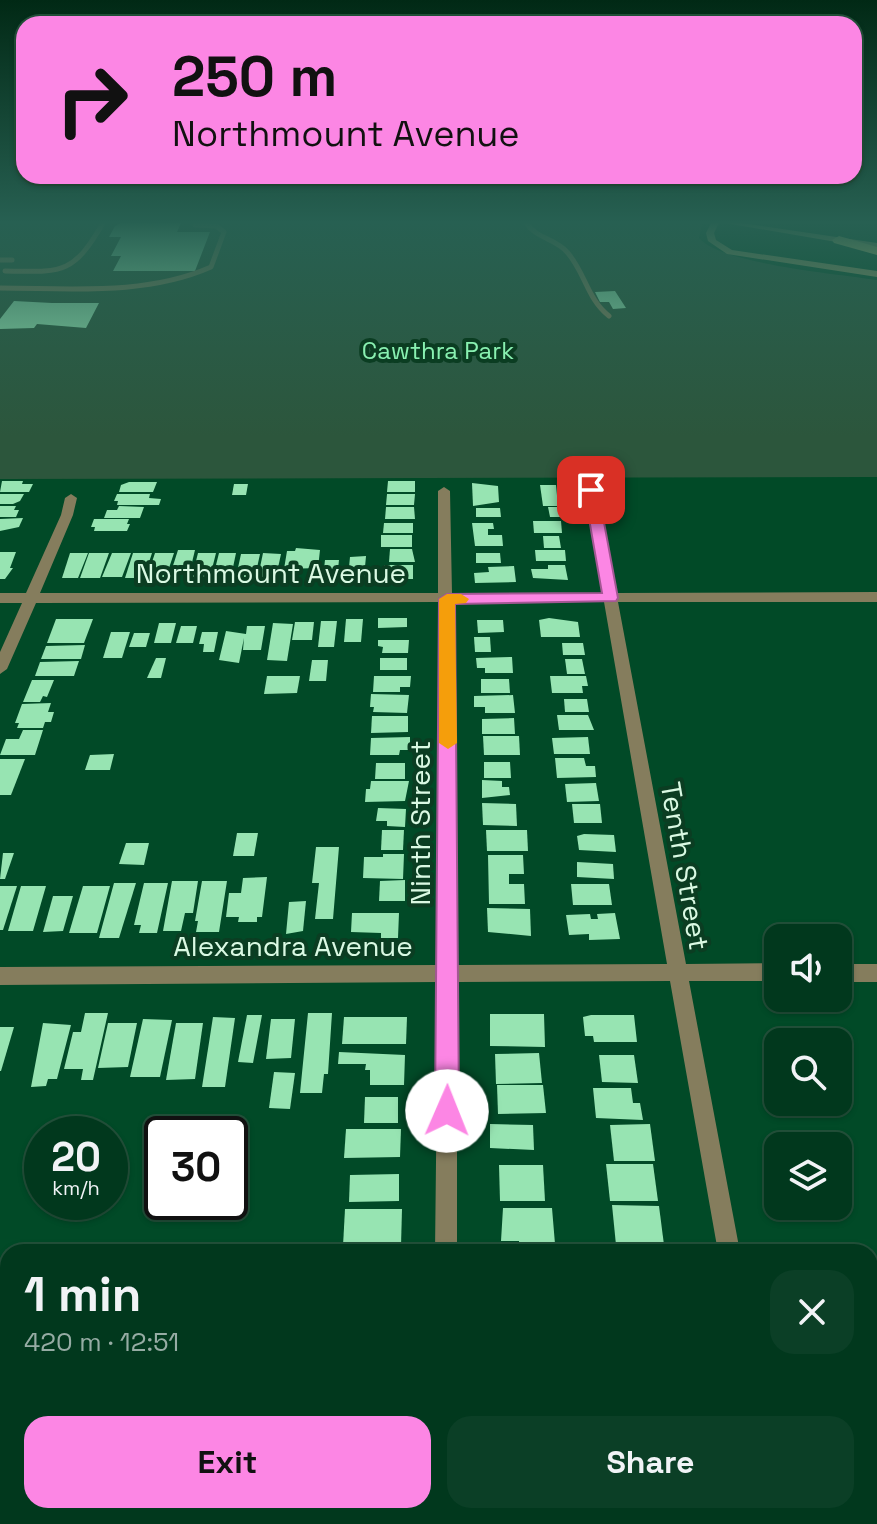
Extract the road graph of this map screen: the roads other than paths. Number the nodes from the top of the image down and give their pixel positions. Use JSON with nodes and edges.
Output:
{"nodes":[{"id":1,"x":588,"y":294,"type":"edge"},
{"id":2,"x":609,"y":316,"type":"dead end"},
{"id":3,"x":591,"y":490,"type":"dead end"},
{"id":4,"x":444,"y":491,"type":"dead end"},
{"id":5,"x":71,"y":498,"type":"dead end"},
{"id":6,"x":877,"y":597,"type":"edge"},
{"id":7,"x":0,"y":598,"type":"edge"},
{"id":8,"x":29,"y":598,"type":"junction"},
{"id":9,"x":611,"y":598,"type":"junction"},
{"id":10,"x":447,"y":599,"type":"junction"},
{"id":11,"x":0,"y":669,"type":"edge"},
{"id":12,"x":677,"y":971,"type":"junction"},
{"id":13,"x":764,"y":972,"type":"edge"},
{"id":14,"x":448,"y":973,"type":"junction"},
{"id":15,"x":852,"y":973,"type":"edge"},
{"id":16,"x":877,"y":973,"type":"edge"},
{"id":17,"x":0,"y":976,"type":"edge"},
{"id":18,"x":446,"y":1244,"type":"edge"},
{"id":19,"x":728,"y":1244,"type":"edge"}],
"edges":[{"from":1,"to":2,"type":"lane"},
{"from":3,"to":9,"type":"street","name":"Tenth Street"},
{"from":4,"to":10,"type":"street","name":"Ninth Street"},
{"from":5,"to":8,"type":"street"},
{"from":6,"to":9,"type":"street","name":"Northmount Avenue"},
{"from":7,"to":8,"type":"street","name":"Northmount Avenue"},
{"from":8,"to":10,"type":"street","name":"Northmount Avenue"},
{"from":8,"to":11,"type":"street"},
{"from":9,"to":10,"type":"street","name":"Northmount Avenue"},
{"from":9,"to":12,"type":"street","name":"Tenth Street"},
{"from":10,"to":14,"type":"street","name":"Ninth Street"},
{"from":12,"to":13,"type":"street","name":"Alexandra Avenue"},
{"from":12,"to":14,"type":"street","name":"Alexandra Avenue"},
{"from":12,"to":19,"type":"street","name":"Tenth Street"},
{"from":14,"to":17,"type":"street","name":"Alexandra Avenue"},
{"from":14,"to":18,"type":"street","name":"Ninth Street"},
{"from":15,"to":16,"type":"street"}]}
